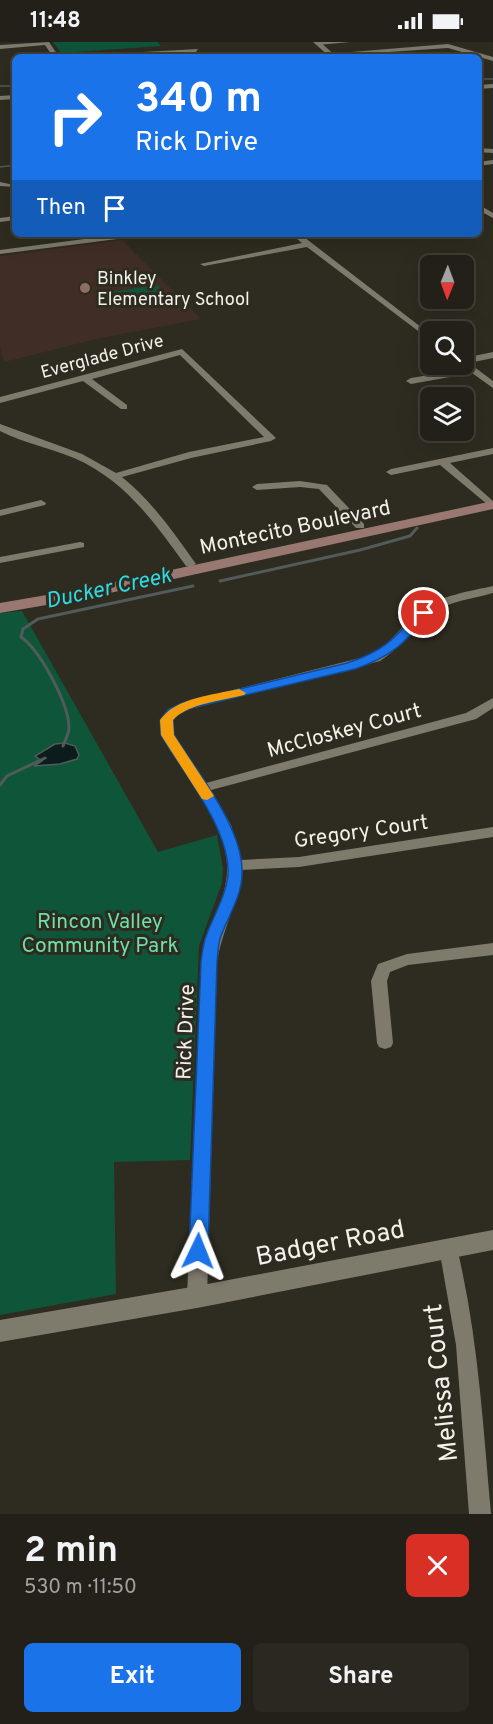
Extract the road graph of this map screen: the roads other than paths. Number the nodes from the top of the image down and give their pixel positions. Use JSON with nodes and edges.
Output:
{"nodes":[{"id":1,"x":189,"y":42,"type":"edge"},
{"id":2,"x":346,"y":42,"type":"edge"},
{"id":3,"x":46,"y":43,"type":"edge"},
{"id":4,"x":317,"y":43,"type":"edge"},
{"id":5,"x":0,"y":47,"type":"edge"},
{"id":6,"x":196,"y":50,"type":"junction"},
{"id":7,"x":134,"y":54,"type":"edge"},
{"id":8,"x":200,"y":54,"type":"edge"},
{"id":9,"x":331,"y":54,"type":"edge"},
{"id":10,"x":345,"y":54,"type":"edge"},
{"id":11,"x":476,"y":54,"type":"edge"},
{"id":12,"x":0,"y":184,"type":"edge"},
{"id":13,"x":12,"y":186,"type":"dead end"},
{"id":14,"x":118,"y":237,"type":"edge"},
{"id":15,"x":299,"y":237,"type":"edge"},
{"id":16,"x":308,"y":244,"type":"junction"},
{"id":17,"x":0,"y":252,"type":"edge"},
{"id":18,"x":204,"y":264,"type":"dead end"},
{"id":19,"x":420,"y":330,"type":"edge"},
{"id":20,"x":493,"y":355,"type":"edge"},
{"id":21,"x":474,"y":359,"type":"edge"},
{"id":22,"x":474,"y":371,"type":"edge"},
{"id":23,"x":445,"y":375,"type":"edge"},
{"id":24,"x":84,"y":377,"type":"junction"},
{"id":25,"x":411,"y":381,"type":"dead end"},
{"id":26,"x":493,"y":385,"type":"edge"},
{"id":27,"x":0,"y":400,"type":"edge"},
{"id":28,"x":124,"y":407,"type":"dead end"},
{"id":29,"x":0,"y":427,"type":"edge"},
{"id":30,"x":493,"y":451,"type":"edge"},
{"id":31,"x":443,"y":462,"type":"junction"},
{"id":32,"x":391,"y":472,"type":"dead end"},
{"id":33,"x":116,"y":476,"type":"junction"},
{"id":34,"x":257,"y":487,"type":"dead end"},
{"id":35,"x":41,"y":503,"type":"dead end"},
{"id":36,"x":491,"y":503,"type":"edge"},
{"id":37,"x":0,"y":513,"type":"edge"},
{"id":38,"x":360,"y":526,"type":"junction"},
{"id":39,"x":80,"y":545,"type":"dead end"},
{"id":40,"x":0,"y":560,"type":"edge"},
{"id":41,"x":190,"y":564,"type":"junction"},
{"id":42,"x":493,"y":589,"type":"edge"},
{"id":43,"x":0,"y":599,"type":"edge"},
{"id":44,"x":0,"y":608,"type":"edge"},
{"id":45,"x":493,"y":702,"type":"edge"},
{"id":46,"x":202,"y":788,"type":"junction"},
{"id":47,"x":493,"y":832,"type":"edge"},
{"id":48,"x":234,"y":865,"type":"junction"},
{"id":49,"x":493,"y":949,"type":"edge"},
{"id":50,"x":385,"y":1043,"type":"dead end"},
{"id":51,"x":493,"y":1240,"type":"edge"},
{"id":52,"x":448,"y":1248,"type":"junction"},
{"id":53,"x":197,"y":1297,"type":"junction"},
{"id":54,"x":0,"y":1330,"type":"edge"},
{"id":55,"x":480,"y":1514,"type":"edge"}],
"edges":[{"from":1,"to":6,"type":"street"},
{"from":2,"to":4,"type":"street"},
{"from":3,"to":5,"type":"street"},
{"from":4,"to":9,"type":"street"},
{"from":6,"to":7,"type":"street"},
{"from":6,"to":8,"type":"street"},
{"from":10,"to":11,"type":"street"},
{"from":12,"to":13,"type":"street"},
{"from":14,"to":17,"type":"street"},
{"from":15,"to":16,"type":"street"},
{"from":16,"to":18,"type":"street"},
{"from":16,"to":19,"type":"street"},
{"from":20,"to":21,"type":"street"},
{"from":22,"to":26,"type":"street"},
{"from":23,"to":25,"type":"street"},
{"from":24,"to":27,"type":"street","name":"Everglade Drive"},
{"from":24,"to":28,"type":"street"},
{"from":24,"to":33,"type":"street","name":"Everglade Drive"},
{"from":29,"to":33,"type":"street"},
{"from":30,"to":31,"type":"street"},
{"from":31,"to":32,"type":"street"},
{"from":31,"to":36,"type":"street"},
{"from":33,"to":41,"type":"street"},
{"from":34,"to":38,"type":"street"},
{"from":35,"to":37,"type":"street"},
{"from":36,"to":38,"type":"main road","name":"Montecito Boulevard"},
{"from":36,"to":44,"type":"main road","name":"Montecito Boulevard"},
{"from":38,"to":41,"type":"main road","name":"Montecito Boulevard"},
{"from":39,"to":40,"type":"street"},
{"from":41,"to":43,"type":"main road","name":"Montecito Boulevard"},
{"from":42,"to":46,"type":"street","name":"Rick Drive"},
{"from":45,"to":46,"type":"street","name":"McCloskey Court"},
{"from":46,"to":48,"type":"street","name":"Rick Drive"},
{"from":47,"to":48,"type":"street","name":"Gregory Court"},
{"from":48,"to":53,"type":"street","name":"Rick Drive"},
{"from":49,"to":50,"type":"street"},
{"from":51,"to":52,"type":"street","name":"Badger Road"},
{"from":52,"to":53,"type":"street","name":"Badger Road"},
{"from":52,"to":55,"type":"street","name":"Melissa Court"},
{"from":53,"to":54,"type":"street","name":"Badger Road"}]}
